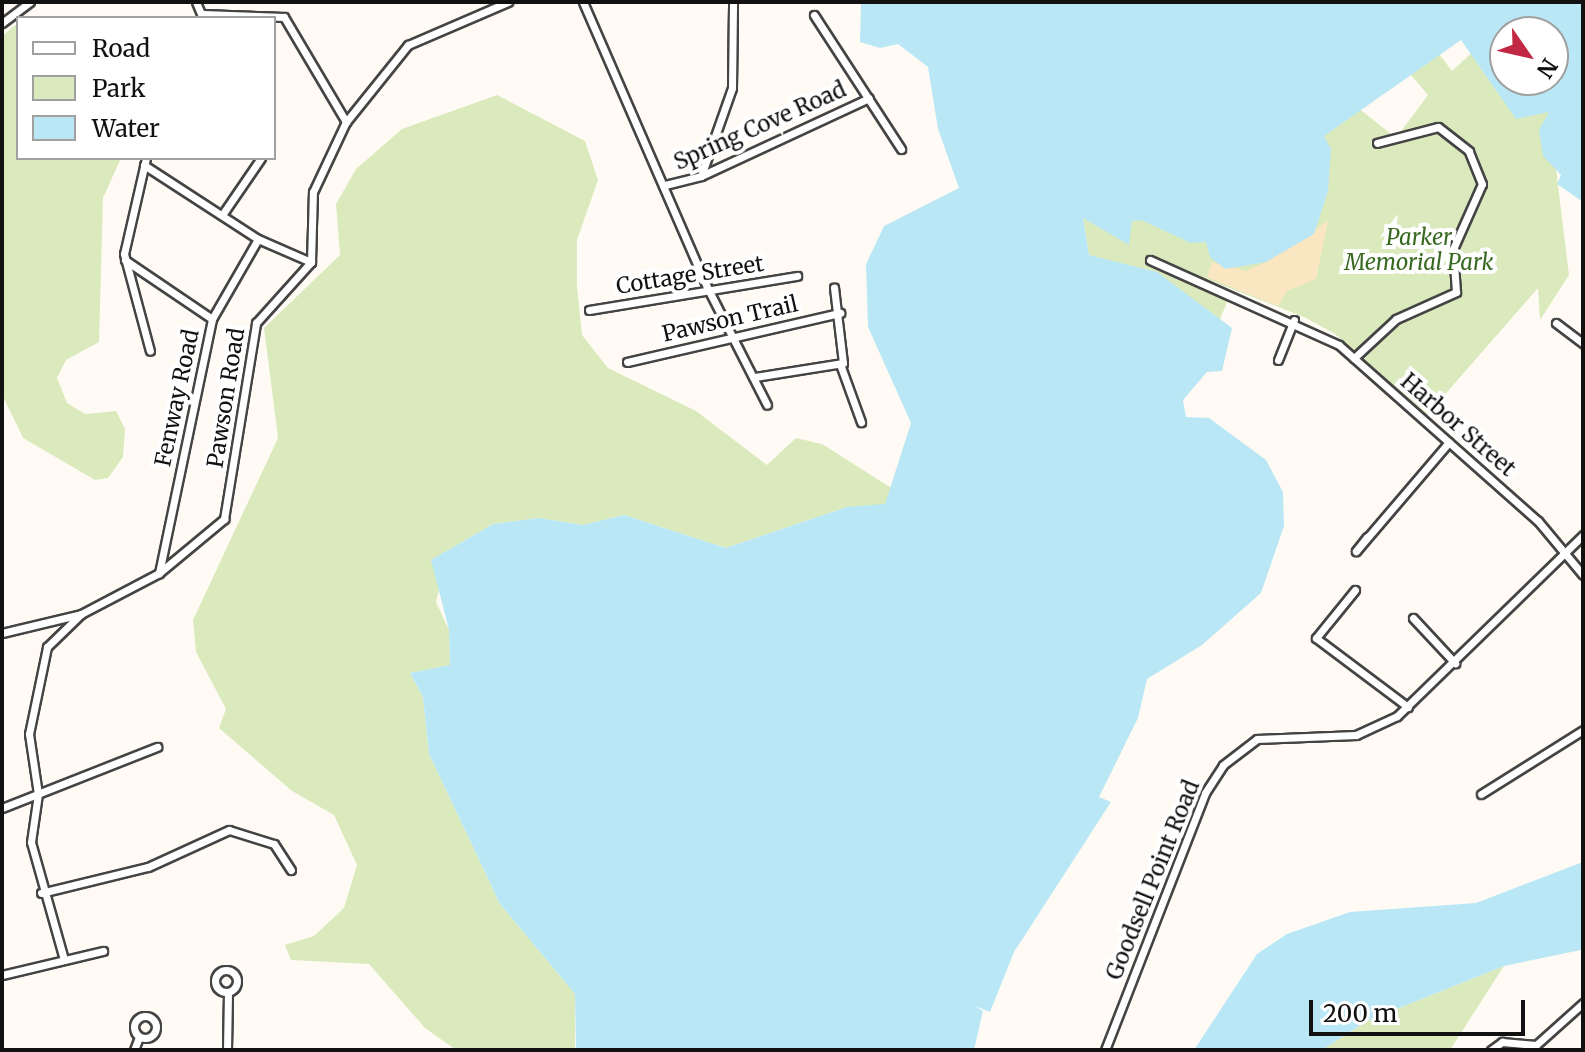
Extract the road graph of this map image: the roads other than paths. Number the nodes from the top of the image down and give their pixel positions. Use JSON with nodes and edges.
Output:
{"nodes":[{"id":1,"x":30,"y":2,"type":"edge"},
{"id":2,"x":196,"y":2,"type":"edge"},
{"id":3,"x":508,"y":2,"type":"edge"},
{"id":4,"x":583,"y":2,"type":"edge"},
{"id":5,"x":733,"y":2,"type":"edge"},
{"id":6,"x":814,"y":15,"type":"dead end"},
{"id":7,"x":202,"y":16,"type":"edge"},
{"id":8,"x":276,"y":17,"type":"edge"},
{"id":9,"x":2,"y":23,"type":"edge"},
{"id":10,"x":869,"y":98,"type":"junction"},
{"id":11,"x":346,"y":122,"type":"junction"},
{"id":12,"x":1377,"y":143,"type":"dead end"},
{"id":13,"x":901,"y":149,"type":"dead end"},
{"id":14,"x":257,"y":160,"type":"edge"},
{"id":15,"x":145,"y":162,"type":"edge"},
{"id":16,"x":701,"y":176,"type":"junction"},
{"id":17,"x":665,"y":185,"type":"junction"},
{"id":18,"x":222,"y":215,"type":"junction"},
{"id":19,"x":258,"y":239,"type":"junction"},
{"id":20,"x":125,"y":260,"type":"junction"},
{"id":21,"x":1150,"y":260,"type":"dead end"},
{"id":22,"x":311,"y":262,"type":"junction"},
{"id":23,"x":797,"y":276,"type":"dead end"},
{"id":24,"x":707,"y":287,"type":"junction"},
{"id":25,"x":834,"y":288,"type":"dead end"},
{"id":26,"x":589,"y":310,"type":"dead end"},
{"id":27,"x":840,"y":313,"type":"junction"},
{"id":28,"x":212,"y":319,"type":"junction"},
{"id":29,"x":1294,"y":320,"type":"junction"},
{"id":30,"x":1556,"y":323,"type":"dead end"},
{"id":31,"x":734,"y":333,"type":"junction"},
{"id":32,"x":1583,"y":343,"type":"edge"},
{"id":33,"x":150,"y":351,"type":"dead end"},
{"id":34,"x":1354,"y":358,"type":"junction"},
{"id":35,"x":1278,"y":360,"type":"dead end"},
{"id":36,"x":627,"y":362,"type":"dead end"},
{"id":37,"x":840,"y":364,"type":"junction"},
{"id":38,"x":755,"y":377,"type":"junction"},
{"id":39,"x":767,"y":405,"type":"dead end"},
{"id":40,"x":861,"y":422,"type":"dead end"},
{"id":41,"x":1449,"y":442,"type":"junction"},
{"id":42,"x":1583,"y":535,"type":"edge"},
{"id":43,"x":1367,"y":537,"type":"dead end"},
{"id":44,"x":1569,"y":552,"type":"junction"},
{"id":45,"x":159,"y":573,"type":"junction"},
{"id":46,"x":1583,"y":575,"type":"edge"},
{"id":47,"x":1355,"y":590,"type":"dead end"},
{"id":48,"x":81,"y":614,"type":"junction"},
{"id":49,"x":1413,"y":618,"type":"dead end"},
{"id":50,"x":2,"y":633,"type":"edge"},
{"id":51,"x":1455,"y":663,"type":"junction"},
{"id":52,"x":1408,"y":707,"type":"junction"},
{"id":53,"x":1583,"y":730,"type":"edge"},
{"id":54,"x":157,"y":747,"type":"dead end"},
{"id":55,"x":38,"y":794,"type":"junction"},
{"id":56,"x":1481,"y":794,"type":"dead end"},
{"id":57,"x":2,"y":808,"type":"edge"},
{"id":58,"x":291,"y":870,"type":"dead end"},
{"id":59,"x":41,"y":893,"type":"junction"},
{"id":60,"x":103,"y":951,"type":"dead end"},
{"id":61,"x":63,"y":956,"type":"junction"},
{"id":62,"x":2,"y":975,"type":"edge"},
{"id":63,"x":228,"y":992,"type":"dead end"},
{"id":64,"x":1583,"y":1003,"type":"edge"},
{"id":65,"x":139,"y":1037,"type":"dead end"},
{"id":66,"x":134,"y":1050,"type":"edge"},
{"id":67,"x":227,"y":1050,"type":"edge"},
{"id":68,"x":1105,"y":1050,"type":"edge"},
{"id":69,"x":1491,"y":1050,"type":"edge"}],
"edges":[{"from":1,"to":9,"type":"street"},
{"from":2,"to":7,"type":"street"},
{"from":3,"to":11,"type":"street"},
{"from":4,"to":17,"type":"street"},
{"from":5,"to":16,"type":"street"},
{"from":6,"to":10,"type":"street"},
{"from":8,"to":11,"type":"street"},
{"from":10,"to":13,"type":"street"},
{"from":10,"to":16,"type":"street","name":"Spring Cove Road"},
{"from":11,"to":22,"type":"street"},
{"from":12,"to":34,"type":"street"},
{"from":14,"to":18,"type":"street"},
{"from":15,"to":18,"type":"street"},
{"from":15,"to":20,"type":"street"},
{"from":16,"to":17,"type":"street","name":"Spring Cove Road"},
{"from":17,"to":24,"type":"street"},
{"from":18,"to":19,"type":"street"},
{"from":19,"to":22,"type":"street"},
{"from":19,"to":28,"type":"street","name":"Fenway Road"},
{"from":20,"to":28,"type":"street"},
{"from":20,"to":33,"type":"street"},
{"from":21,"to":29,"type":"street","name":"Harbor Street"},
{"from":22,"to":45,"type":"street","name":"Pawson Road"},
{"from":23,"to":24,"type":"street","name":"Cottage Street"},
{"from":24,"to":26,"type":"street","name":"Cottage Street"},
{"from":24,"to":31,"type":"street"},
{"from":25,"to":27,"type":"street"},
{"from":27,"to":31,"type":"street","name":"Pawson Trail"},
{"from":27,"to":37,"type":"street"},
{"from":28,"to":45,"type":"street","name":"Fenway Road"},
{"from":29,"to":34,"type":"street","name":"Harbor Street"},
{"from":29,"to":35,"type":"street"},
{"from":30,"to":32,"type":"street"},
{"from":31,"to":36,"type":"street","name":"Pawson Trail"},
{"from":31,"to":38,"type":"street"},
{"from":34,"to":41,"type":"street","name":"Harbor Street"},
{"from":37,"to":38,"type":"street"},
{"from":37,"to":40,"type":"street"},
{"from":38,"to":39,"type":"street"},
{"from":41,"to":43,"type":"street"},
{"from":41,"to":44,"type":"street","name":"Harbor Street"},
{"from":42,"to":44,"type":"street","name":"Goodsell Point Road"},
{"from":44,"to":46,"type":"street","name":"Harbor Street"},
{"from":44,"to":51,"type":"street","name":"Goodsell Point Road"},
{"from":45,"to":48,"type":"street","name":"Pawson Road"},
{"from":47,"to":52,"type":"street"},
{"from":48,"to":50,"type":"street","name":"Pawson Road"},
{"from":48,"to":55,"type":"street"},
{"from":49,"to":51,"type":"street"},
{"from":51,"to":52,"type":"street","name":"Goodsell Point Road"},
{"from":52,"to":68,"type":"street","name":"Goodsell Point Road"},
{"from":53,"to":56,"type":"street"},
{"from":54,"to":55,"type":"street"},
{"from":55,"to":57,"type":"street"},
{"from":55,"to":59,"type":"street"},
{"from":58,"to":59,"type":"street"},
{"from":59,"to":61,"type":"street"},
{"from":60,"to":61,"type":"street"},
{"from":61,"to":62,"type":"street"},
{"from":63,"to":67,"type":"street"},
{"from":64,"to":69,"type":"street"},
{"from":65,"to":66,"type":"street"}]}
